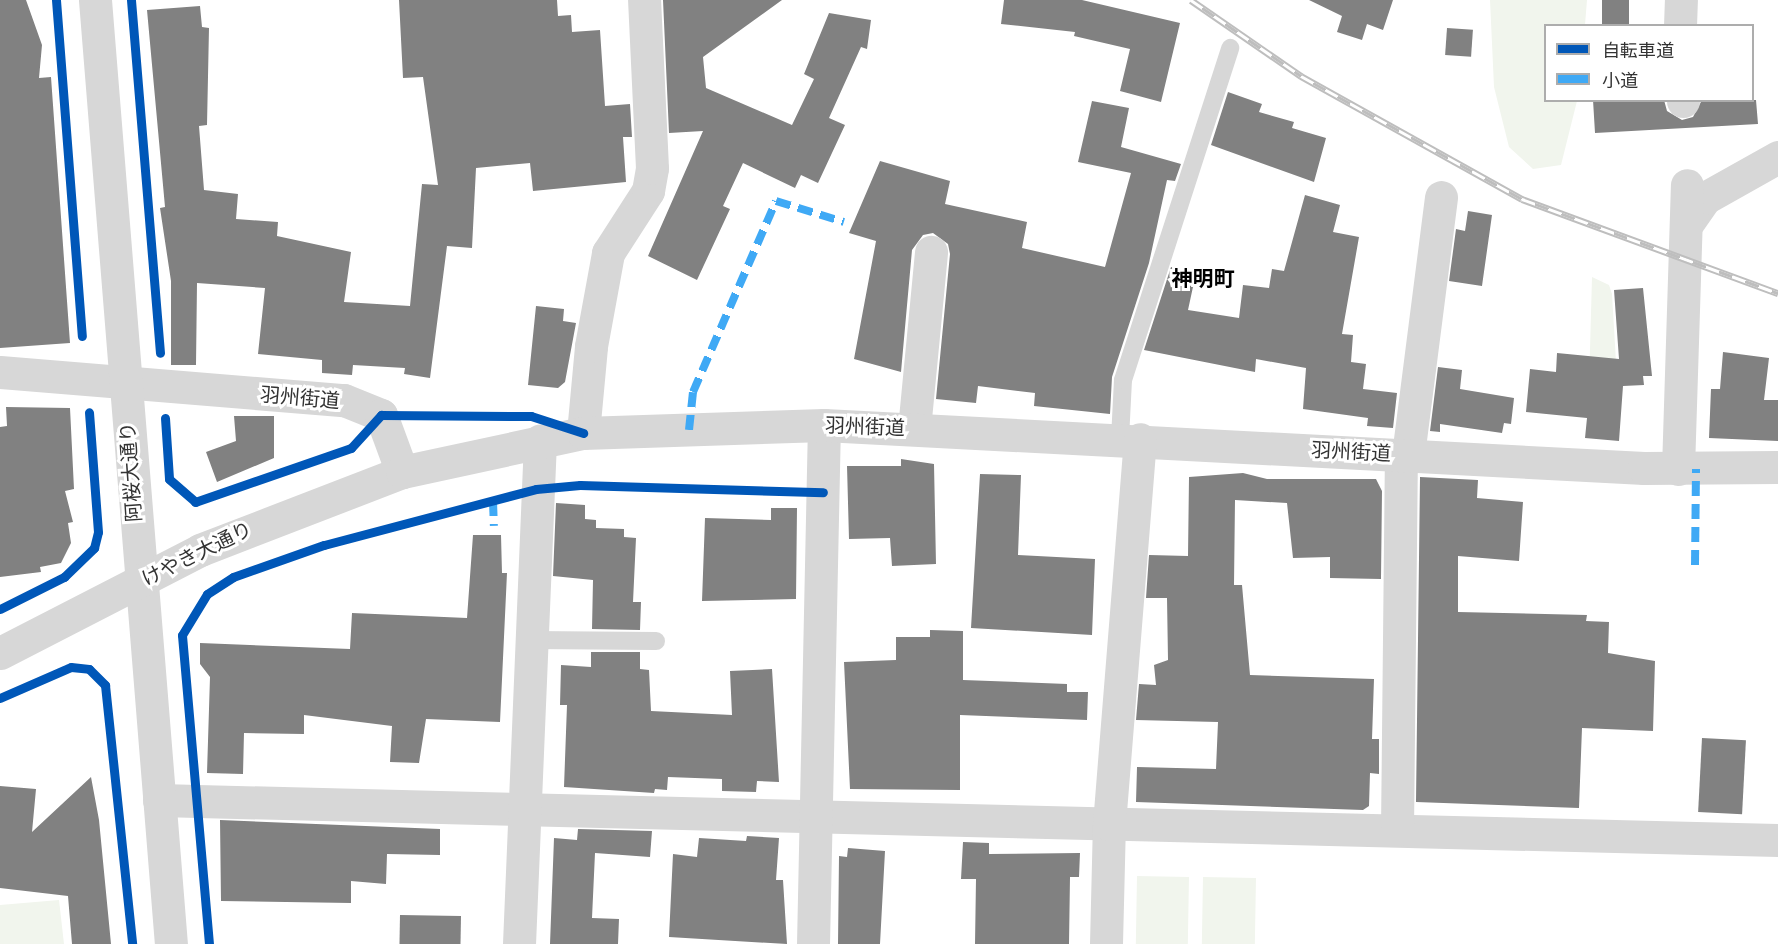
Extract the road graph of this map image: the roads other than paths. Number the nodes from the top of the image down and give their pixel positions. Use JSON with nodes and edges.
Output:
{"nodes":[{"id":1,"x":95,"y":0,"type":"edge"},
{"id":2,"x":644,"y":0,"type":"edge"},
{"id":3,"x":1682,"y":0,"type":"edge"},
{"id":4,"x":1680,"y":24,"type":"edge"},
{"id":5,"x":1230,"y":48,"type":"dead end"},
{"id":6,"x":1778,"y":157,"type":"edge"},
{"id":7,"x":1687,"y":184,"type":"dead end"},
{"id":8,"x":1441,"y":197,"type":"dead end"},
{"id":9,"x":1689,"y":221,"type":"junction"},
{"id":10,"x":931,"y":252,"type":"dead end"},
{"id":11,"x":0,"y":372,"type":"edge"},
{"id":12,"x":125,"y":384,"type":"junction"},
{"id":13,"x":824,"y":425,"type":"junction"},
{"id":14,"x":914,"y":429,"type":"junction"},
{"id":15,"x":583,"y":433,"type":"junction"},
{"id":16,"x":1130,"y":439,"type":"junction"},
{"id":17,"x":540,"y":440,"type":"junction"},
{"id":18,"x":1404,"y":455,"type":"junction"},
{"id":19,"x":1778,"y":467,"type":"edge"},
{"id":20,"x":1678,"y":469,"type":"junction"},
{"id":21,"x":402,"y":472,"type":"junction"},
{"id":22,"x":138,"y":582,"type":"junction"},
{"id":23,"x":530,"y":640,"type":"junction"},
{"id":24,"x":656,"y":641,"type":"dead end"},
{"id":25,"x":0,"y":653,"type":"edge"},
{"id":26,"x":159,"y":800,"type":"junction"},
{"id":27,"x":522,"y":811,"type":"junction"},
{"id":28,"x":816,"y":819,"type":"junction"},
{"id":29,"x":1109,"y":824,"type":"junction"},
{"id":30,"x":1397,"y":830,"type":"junction"},
{"id":31,"x":1778,"y":840,"type":"edge"},
{"id":32,"x":171,"y":944,"type":"edge"},
{"id":33,"x":519,"y":944,"type":"edge"},
{"id":34,"x":813,"y":944,"type":"edge"},
{"id":35,"x":1106,"y":944,"type":"edge"}],
"edges":[{"from":1,"to":12,"type":"street","name":"阿桜大通り"},
{"from":2,"to":15,"type":"street"},
{"from":3,"to":4,"type":"street"},
{"from":5,"to":16,"type":"lane"},
{"from":6,"to":9,"type":"street"},
{"from":7,"to":9,"type":"street"},
{"from":8,"to":18,"type":"street"},
{"from":9,"to":20,"type":"street"},
{"from":10,"to":14,"type":"street"},
{"from":11,"to":12,"type":"street","name":"羽州街道"},
{"from":12,"to":21,"type":"street","name":"羽州街道"},
{"from":12,"to":22,"type":"street","name":"阿桜大通り"},
{"from":13,"to":14,"type":"street","name":"羽州街道"},
{"from":13,"to":15,"type":"street","name":"羽州街道"},
{"from":13,"to":28,"type":"street"},
{"from":14,"to":16,"type":"street","name":"羽州街道"},
{"from":15,"to":17,"type":"street","name":"羽州街道"},
{"from":16,"to":18,"type":"street","name":"羽州街道"},
{"from":16,"to":29,"type":"street"},
{"from":17,"to":21,"type":"street","name":"羽州街道"},
{"from":17,"to":23,"type":"street"},
{"from":18,"to":20,"type":"street","name":"羽州街道"},
{"from":18,"to":30,"type":"street"},
{"from":19,"to":20,"type":"street","name":"羽州街道"},
{"from":21,"to":22,"type":"street","name":"けやき大通り"},
{"from":22,"to":25,"type":"street","name":"けやき大通り"},
{"from":22,"to":26,"type":"street","name":"阿桜大通り"},
{"from":23,"to":24,"type":"lane"},
{"from":23,"to":27,"type":"street"},
{"from":26,"to":27,"type":"street"},
{"from":26,"to":32,"type":"street","name":"阿桜大通り"},
{"from":27,"to":28,"type":"street"},
{"from":27,"to":33,"type":"street"},
{"from":28,"to":29,"type":"street"},
{"from":28,"to":34,"type":"street"},
{"from":29,"to":30,"type":"street"},
{"from":29,"to":35,"type":"street"},
{"from":30,"to":31,"type":"street"}]}
